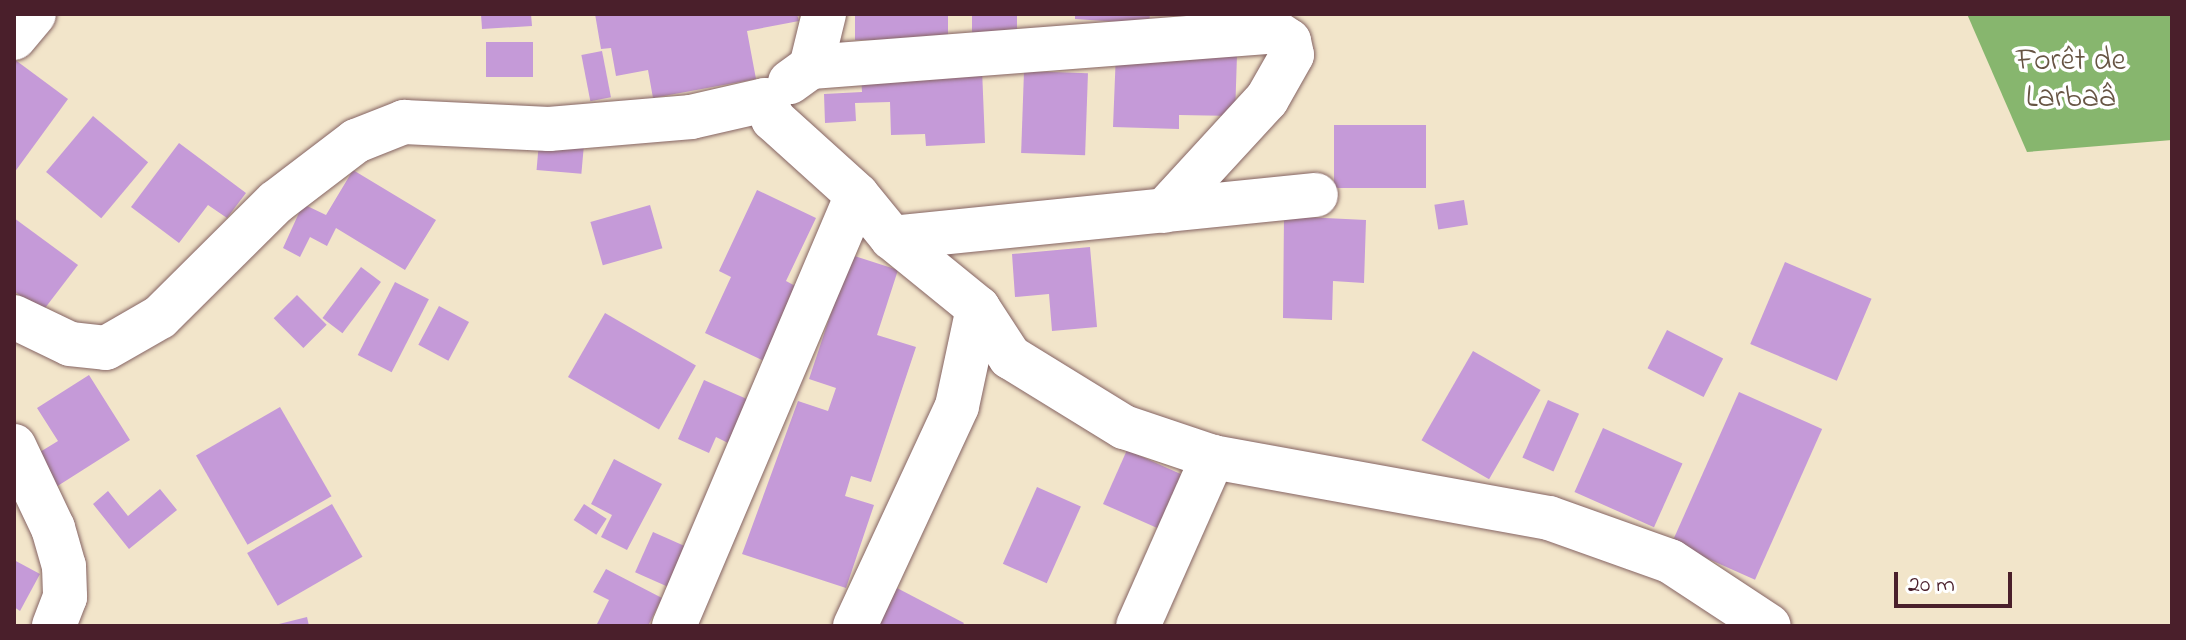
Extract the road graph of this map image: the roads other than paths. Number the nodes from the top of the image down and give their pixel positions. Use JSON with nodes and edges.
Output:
{"nodes":[{"id":1,"x":34,"y":14,"type":"edge"},
{"id":2,"x":824,"y":14,"type":"edge"},
{"id":3,"x":14,"y":38,"type":"edge"},
{"id":4,"x":811,"y":67,"type":"junction"},
{"id":5,"x":765,"y":100,"type":"junction"},
{"id":6,"x":857,"y":195,"type":"junction"},
{"id":7,"x":1316,"y":195,"type":"dead end"},
{"id":8,"x":1164,"y":211,"type":"junction"},
{"id":9,"x":892,"y":238,"type":"junction"},
{"id":10,"x":978,"y":308,"type":"junction"},
{"id":11,"x":14,"y":317,"type":"edge"},
{"id":12,"x":14,"y":446,"type":"edge"},
{"id":13,"x":1213,"y":457,"type":"junction"},
{"id":14,"x":54,"y":626,"type":"edge"},
{"id":15,"x":674,"y":626,"type":"edge"},
{"id":16,"x":855,"y":626,"type":"edge"},
{"id":17,"x":1138,"y":626,"type":"edge"},
{"id":18,"x":1769,"y":626,"type":"edge"}],
"edges":[{"from":1,"to":3,"type":"street"},
{"from":2,"to":4,"type":"street"},
{"from":4,"to":5,"type":"street"},
{"from":4,"to":8,"type":"street"},
{"from":5,"to":6,"type":"street"},
{"from":5,"to":11,"type":"street"},
{"from":6,"to":9,"type":"street"},
{"from":6,"to":15,"type":"street"},
{"from":7,"to":8,"type":"street"},
{"from":8,"to":9,"type":"street"},
{"from":9,"to":10,"type":"street"},
{"from":10,"to":13,"type":"street"},
{"from":10,"to":16,"type":"street"},
{"from":12,"to":14,"type":"street"},
{"from":13,"to":17,"type":"street"},
{"from":13,"to":18,"type":"street"}]}
